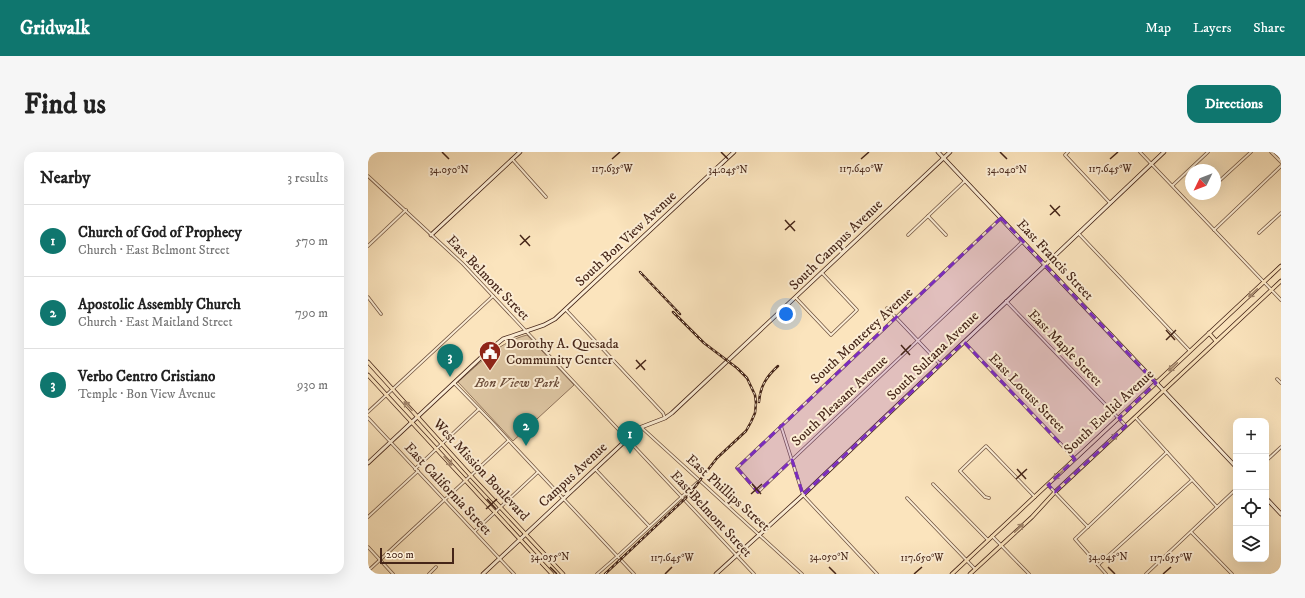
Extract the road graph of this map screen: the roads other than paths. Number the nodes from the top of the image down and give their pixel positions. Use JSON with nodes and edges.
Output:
{"nodes":[{"id":1,"x":520,"y":152,"type":"edge"},
{"id":2,"x":734,"y":152,"type":"edge"},
{"id":3,"x":938,"y":152,"type":"edge"},
{"id":4,"x":950,"y":152,"type":"edge"},
{"id":5,"x":1068,"y":152,"type":"edge"},
{"id":6,"x":1140,"y":152,"type":"edge"},
{"id":7,"x":1164,"y":152,"type":"edge"},
{"id":8,"x":1208,"y":152,"type":"edge"},
{"id":9,"x":1251,"y":152,"type":"edge"},
{"id":10,"x":1271,"y":152,"type":"edge"},
{"id":11,"x":943,"y":158,"type":"junction"},
{"id":12,"x":512,"y":159,"type":"junction"},
{"id":13,"x":1281,"y":162,"type":"edge"},
{"id":14,"x":1152,"y":164,"type":"junction"},
{"id":15,"x":1281,"y":166,"type":"edge"},
{"id":16,"x":368,"y":176,"type":"edge"},
{"id":17,"x":1221,"y":179,"type":"edge"},
{"id":18,"x":965,"y":181,"type":"junction"},
{"id":19,"x":1173,"y":185,"type":"junction"},
{"id":20,"x":546,"y":197,"type":"dead end"},
{"id":21,"x":1110,"y":203,"type":"junction"},
{"id":22,"x":406,"y":210,"type":"junction"},
{"id":23,"x":1281,"y":213,"type":"edge"},
{"id":24,"x":928,"y":216,"type":"junction"},
{"id":25,"x":1001,"y":218,"type":"junction"},
{"id":26,"x":1214,"y":230,"type":"junction"},
{"id":27,"x":1078,"y":233,"type":"junction"},
{"id":28,"x":1259,"y":233,"type":"dead end"},
{"id":29,"x":432,"y":235,"type":"junction"},
{"id":30,"x":908,"y":235,"type":"dead end"},
{"id":31,"x":946,"y":235,"type":"dead end"},
{"id":32,"x":1022,"y":241,"type":"junction"},
{"id":33,"x":368,"y":246,"type":"edge"},
{"id":34,"x":1045,"y":265,"type":"junction"},
{"id":35,"x":1281,"y":266,"type":"edge"},
{"id":36,"x":822,"y":273,"type":"junction"},
{"id":37,"x":1281,"y":281,"type":"edge"},
{"id":38,"x":1264,"y":282,"type":"junction"},
{"id":39,"x":1271,"y":290,"type":"junction"},
{"id":40,"x":493,"y":296,"type":"junction"},
{"id":41,"x":368,"y":297,"type":"edge"},
{"id":42,"x":796,"y":298,"type":"junction"},
{"id":43,"x":1281,"y":300,"type":"edge"},
{"id":44,"x":1006,"y":301,"type":"junction"},
{"id":45,"x":887,"y":308,"type":"dead end"},
{"id":46,"x":566,"y":310,"type":"junction"},
{"id":47,"x":381,"y":314,"type":"dead end"},
{"id":48,"x":896,"y":318,"type":"junction"},
{"id":49,"x":526,"y":331,"type":"junction"},
{"id":50,"x":1209,"y":333,"type":"junction"},
{"id":51,"x":918,"y":341,"type":"junction"},
{"id":52,"x":1216,"y":341,"type":"junction"},
{"id":53,"x":964,"y":342,"type":"junction"},
{"id":54,"x":1190,"y":351,"type":"junction"},
{"id":55,"x":368,"y":362,"type":"edge"},
{"id":56,"x":940,"y":364,"type":"junction"},
{"id":57,"x":368,"y":375,"type":"edge"},
{"id":58,"x":1277,"y":379,"type":"dead end"},
{"id":59,"x":1156,"y":382,"type":"junction"},
{"id":60,"x":454,"y":383,"type":"junction"},
{"id":61,"x":1281,"y":383,"type":"edge"},
{"id":62,"x":393,"y":389,"type":"junction"},
{"id":63,"x":1163,"y":391,"type":"junction"},
{"id":64,"x":386,"y":395,"type":"junction"},
{"id":65,"x":479,"y":409,"type":"junction"},
{"id":66,"x":368,"y":412,"type":"edge"},
{"id":67,"x":418,"y":417,"type":"junction"},
{"id":68,"x":1135,"y":417,"type":"junction"},
{"id":69,"x":368,"y":418,"type":"edge"},
{"id":70,"x":665,"y":418,"type":"junction"},
{"id":71,"x":1119,"y":418,"type":"junction"},
{"id":72,"x":412,"y":422,"type":"junction"},
{"id":73,"x":781,"y":426,"type":"junction"},
{"id":74,"x":1126,"y":426,"type":"junction"},
{"id":75,"x":641,"y":427,"type":"junction"},
{"id":76,"x":627,"y":439,"type":"junction"},
{"id":77,"x":508,"y":441,"type":"junction"},
{"id":78,"x":391,"y":442,"type":"junction"},
{"id":79,"x":442,"y":444,"type":"junction"},
{"id":80,"x":1281,"y":447,"type":"edge"},
{"id":81,"x":436,"y":449,"type":"junction"},
{"id":82,"x":1167,"y":452,"type":"junction"},
{"id":83,"x":1269,"y":458,"type":"edge"},
{"id":84,"x":1075,"y":459,"type":"junction"},
{"id":85,"x":792,"y":460,"type":"junction"},
{"id":86,"x":368,"y":463,"type":"edge"},
{"id":87,"x":1233,"y":464,"type":"edge"},
{"id":88,"x":415,"y":469,"type":"junction"},
{"id":89,"x":595,"y":469,"type":"junction"},
{"id":90,"x":418,"y":471,"type":"junction"},
{"id":91,"x":538,"y":472,"type":"junction"},
{"id":92,"x":471,"y":476,"type":"junction"},
{"id":93,"x":700,"y":480,"type":"junction"},
{"id":94,"x":1192,"y":480,"type":"junction"},
{"id":95,"x":466,"y":481,"type":"junction"},
{"id":96,"x":933,"y":484,"type":"dead end"},
{"id":97,"x":1048,"y":485,"type":"junction"},
{"id":98,"x":758,"y":492,"type":"joint"},
{"id":99,"x":1055,"y":492,"type":"junction"},
{"id":100,"x":1233,"y":493,"type":"edge"},
{"id":101,"x":803,"y":495,"type":"junction"},
{"id":102,"x":681,"y":496,"type":"junction"},
{"id":103,"x":1035,"y":497,"type":"junction"},
{"id":104,"x":907,"y":498,"type":"dead end"},
{"id":105,"x":989,"y":498,"type":"dead end"},
{"id":106,"x":563,"y":499,"type":"junction"},
{"id":107,"x":445,"y":500,"type":"junction"},
{"id":108,"x":1269,"y":501,"type":"edge"},
{"id":109,"x":1217,"y":507,"type":"junction"},
{"id":110,"x":501,"y":508,"type":"junction"},
{"id":111,"x":495,"y":513,"type":"junction"},
{"id":112,"x":1281,"y":514,"type":"edge"},
{"id":113,"x":368,"y":517,"type":"edge"},
{"id":114,"x":649,"y":526,"type":"junction"},
{"id":115,"x":1088,"y":526,"type":"junction"},
{"id":116,"x":475,"y":531,"type":"junction"},
{"id":117,"x":1191,"y":532,"type":"junction"},
{"id":118,"x":526,"y":534,"type":"junction"},
{"id":119,"x":759,"y":534,"type":"junction"},
{"id":120,"x":992,"y":536,"type":"junction"},
{"id":121,"x":520,"y":540,"type":"junction"},
{"id":122,"x":988,"y":540,"type":"junction"},
{"id":123,"x":1001,"y":545,"type":"junction"},
{"id":124,"x":368,"y":548,"type":"edge"},
{"id":125,"x":736,"y":555,"type":"junction"},
{"id":126,"x":617,"y":556,"type":"junction"},
{"id":127,"x":500,"y":558,"type":"junction"},
{"id":128,"x":380,"y":560,"type":"junction"},
{"id":129,"x":967,"y":560,"type":"junction"},
{"id":130,"x":1098,"y":565,"type":"junction"},
{"id":131,"x":436,"y":568,"type":"dead end"},
{"id":132,"x":975,"y":569,"type":"junction"},
{"id":133,"x":368,"y":571,"type":"edge"},
{"id":134,"x":393,"y":574,"type":"edge"},
{"id":135,"x":429,"y":574,"type":"edge"},
{"id":136,"x":483,"y":574,"type":"edge"},
{"id":137,"x":514,"y":574,"type":"edge"},
{"id":138,"x":552,"y":574,"type":"edge"},
{"id":139,"x":563,"y":574,"type":"edge"},
{"id":140,"x":596,"y":574,"type":"edge"},
{"id":141,"x":634,"y":574,"type":"edge"},
{"id":142,"x":716,"y":574,"type":"edge"},
{"id":143,"x":754,"y":574,"type":"edge"},
{"id":144,"x":802,"y":574,"type":"edge"},
{"id":145,"x":877,"y":574,"type":"edge"},
{"id":146,"x":952,"y":574,"type":"edge"},
{"id":147,"x":970,"y":574,"type":"edge"},
{"id":148,"x":1029,"y":574,"type":"edge"},
{"id":149,"x":1106,"y":574,"type":"edge"},
{"id":150,"x":1146,"y":574,"type":"edge"},
{"id":151,"x":1232,"y":574,"type":"edge"}],
"edges":[{"from":1,"to":12,"type":"street"},
{"from":2,"to":46,"type":"street","name":"South Bon View Avenue"},
{"from":3,"to":11,"type":"street","name":"East Francis Street"},
{"from":4,"to":11,"type":"street","name":"South Campus Avenue"},
{"from":5,"to":21,"type":"street"},
{"from":6,"to":14,"type":"street"},
{"from":7,"to":14,"type":"street","name":"South Sultana Avenue"},
{"from":8,"to":19,"type":"street"},
{"from":9,"to":17,"type":"street"},
{"from":10,"to":13,"type":"street"},
{"from":11,"to":18,"type":"street","name":"East Francis Street"},
{"from":11,"to":36,"type":"street","name":"South Campus Avenue"},
{"from":12,"to":20,"type":"street"},
{"from":12,"to":29,"type":"street"},
{"from":14,"to":19,"type":"street"},
{"from":14,"to":21,"type":"street","name":"South Sultana Avenue"},
{"from":15,"to":26,"type":"street"},
{"from":16,"to":22,"type":"street","name":"East Belmont Street"},
{"from":18,"to":24,"type":"street"},
{"from":18,"to":25,"type":"street","name":"East Francis Street"},
{"from":19,"to":26,"type":"street"},
{"from":21,"to":27,"type":"street","name":"South Sultana Avenue"},
{"from":22,"to":29,"type":"street","name":"East Belmont Street"},
{"from":22,"to":33,"type":"street"},
{"from":23,"to":28,"type":"street"},
{"from":24,"to":30,"type":"street"},
{"from":24,"to":31,"type":"street"},
{"from":25,"to":32,"type":"street","name":"East Francis Street"},
{"from":25,"to":48,"type":"street","name":"South Monterey Avenue"},
{"from":26,"to":38,"type":"street"},
{"from":27,"to":34,"type":"street","name":"South Sultana Avenue"},
{"from":27,"to":54,"type":"street"},
{"from":29,"to":40,"type":"street","name":"East Belmont Street"},
{"from":32,"to":34,"type":"street","name":"East Francis Street"},
{"from":32,"to":51,"type":"street","name":"South Pleasant Avenue"},
{"from":34,"to":44,"type":"street","name":"South Sultana Avenue"},
{"from":34,"to":59,"type":"street","name":"East Francis Street"},
{"from":35,"to":38,"type":"main road","name":"South Euclid Avenue"},
{"from":36,"to":42,"type":"street","name":"South Campus Avenue"},
{"from":36,"to":42,"type":"street"},
{"from":37,"to":39,"type":"main road","name":"South Euclid Avenue"},
{"from":38,"to":39,"type":"street"},
{"from":38,"to":50,"type":"main road","name":"South Euclid Avenue","one_way":true},
{"from":39,"to":43,"type":"street"},
{"from":39,"to":52,"type":"main road","name":"South Euclid Avenue"},
{"from":40,"to":49,"type":"street","name":"East Belmont Street"},
{"from":40,"to":62,"type":"street"},
{"from":41,"to":47,"type":"street"},
{"from":42,"to":70,"type":"street","name":"South Campus Avenue"},
{"from":44,"to":53,"type":"street","name":"South Sultana Avenue"},
{"from":44,"to":71,"type":"street","name":"East Maple Street"},
{"from":45,"to":48,"type":"street"},
{"from":46,"to":49,"type":"street","name":"South Bon View Avenue"},
{"from":46,"to":70,"type":"street"},
{"from":48,"to":51,"type":"street"},
{"from":48,"to":73,"type":"street","name":"South Monterey Avenue"},
{"from":49,"to":60,"type":"street","name":"South Bon View Avenue"},
{"from":49,"to":76,"type":"street","name":"East Belmont Street"},
{"from":50,"to":52,"type":"main road"},
{"from":50,"to":54,"type":"main road","name":"South Euclid Avenue"},
{"from":51,"to":56,"type":"street"},
{"from":51,"to":85,"type":"street","name":"South Pleasant Avenue"},
{"from":52,"to":63,"type":"main road","name":"South Euclid Avenue"},
{"from":53,"to":56,"type":"street","name":"South Sultana Avenue"},
{"from":53,"to":84,"type":"street","name":"East Locust Street"},
{"from":54,"to":59,"type":"main road","name":"South Euclid Avenue","one_way":true},
{"from":55,"to":62,"type":"main road","name":"West Mission Boulevard"},
{"from":56,"to":101,"type":"street","name":"South Sultana Avenue"},
{"from":57,"to":64,"type":"main road"},
{"from":58,"to":61,"type":"street"},
{"from":59,"to":63,"type":"street","name":"East Francis Street"},
{"from":59,"to":71,"type":"main road","name":"South Euclid Avenue"},
{"from":60,"to":65,"type":"street"},
{"from":60,"to":67,"type":"street","name":"South Bon View Avenue"},
{"from":62,"to":64,"type":"street"},
{"from":67,"to":62,"type":"main road","name":"West Mission Boulevard","one_way":true},
{"from":63,"to":68,"type":"main road","name":"South Euclid Avenue"},
{"from":63,"to":87,"type":"street","name":"East Francis Street"},
{"from":64,"to":66,"type":"street"},
{"from":64,"to":72,"type":"main road"},
{"from":65,"to":77,"type":"street"},
{"from":65,"to":79,"type":"street"},
{"from":67,"to":72,"type":"street","name":"South Bon View Avenue"},
{"from":67,"to":79,"type":"main road","name":"West Mission Boulevard"},
{"from":68,"to":74,"type":"main road","name":"South Euclid Avenue"},
{"from":68,"to":82,"type":"street"},
{"from":69,"to":78,"type":"street","name":"East California Street"},
{"from":70,"to":75,"type":"street","name":"Campus Avenue"},
{"from":71,"to":74,"type":"street","name":"East Maple Street"},
{"from":71,"to":84,"type":"main road","name":"South Euclid Avenue"},
{"from":72,"to":78,"type":"street","name":"South Bon View Avenue"},
{"from":72,"to":81,"type":"main road"},
{"from":73,"to":85,"type":"street"},
{"from":73,"to":98,"type":"street","name":"South Monterey Avenue"},
{"from":99,"to":74,"type":"main road","name":"South Euclid Avenue","one_way":true},
{"from":75,"to":76,"type":"street","name":"Campus Avenue"},
{"from":75,"to":93,"type":"street","name":"East Phillips Street"},
{"from":76,"to":89,"type":"street","name":"Campus Avenue"},
{"from":76,"to":102,"type":"street","name":"East Belmont Street"},
{"from":77,"to":91,"type":"street"},
{"from":77,"to":92,"type":"street"},
{"from":78,"to":86,"type":"street","name":"South Bon View Avenue"},
{"from":78,"to":88,"type":"street","name":"East California Street"},
{"from":79,"to":81,"type":"street"},
{"from":79,"to":92,"type":"main road","name":"West Mission Boulevard"},
{"from":80,"to":83,"type":"street"},
{"from":81,"to":88,"type":"street"},
{"from":81,"to":95,"type":"main road","one_way":true},
{"from":82,"to":94,"type":"street"},
{"from":82,"to":115,"type":"street"},
{"from":84,"to":97,"type":"main road","name":"South Euclid Avenue","one_way":true},
{"from":85,"to":98,"type":"street","name":"South Pleasant Avenue"},
{"from":85,"to":101,"type":"street"},
{"from":88,"to":90,"type":"street","name":"East California Street"},
{"from":89,"to":106,"type":"street","name":"Campus Avenue"},
{"from":89,"to":114,"type":"street"},
{"from":90,"to":107,"type":"street","name":"East California Street"},
{"from":90,"to":113,"type":"street"},
{"from":91,"to":106,"type":"street"},
{"from":91,"to":110,"type":"street"},
{"from":92,"to":95,"type":"street"},
{"from":92,"to":110,"type":"main road","name":"West Mission Boulevard"},
{"from":93,"to":102,"type":"street"},
{"from":93,"to":119,"type":"street","name":"East Phillips Street"},
{"from":94,"to":109,"type":"street"},
{"from":94,"to":130,"type":"street"},
{"from":95,"to":107,"type":"street"},
{"from":95,"to":111,"type":"main road"},
{"from":96,"to":122,"type":"street"},
{"from":97,"to":99,"type":"street"},
{"from":97,"to":103,"type":"main road","name":"South Euclid Avenue"},
{"from":99,"to":115,"type":"street"},
{"from":123,"to":99,"type":"main road","name":"South Euclid Avenue","one_way":true},
{"from":100,"to":109,"type":"street"},
{"from":101,"to":119,"type":"street","name":"South Sultana Avenue"},
{"from":101,"to":145,"type":"street"},
{"from":102,"to":114,"type":"street"},
{"from":102,"to":125,"type":"street","name":"East Belmont Street"},
{"from":103,"to":105,"type":"street"},
{"from":103,"to":120,"type":"main road","name":"South Euclid Avenue"},
{"from":104,"to":129,"type":"street"},
{"from":106,"to":118,"type":"street","name":"Campus Avenue"},
{"from":106,"to":126,"type":"street"},
{"from":107,"to":116,"type":"street","name":"East California Street"},
{"from":107,"to":128,"type":"street"},
{"from":108,"to":112,"type":"street"},
{"from":109,"to":117,"type":"street"},
{"from":110,"to":111,"type":"street"},
{"from":110,"to":118,"type":"main road","name":"West Mission Boulevard"},
{"from":111,"to":116,"type":"street"},
{"from":111,"to":121,"type":"main road"},
{"from":114,"to":126,"type":"street"},
{"from":115,"to":130,"type":"street"},
{"from":116,"to":127,"type":"street","name":"East California Street"},
{"from":117,"to":150,"type":"street"},
{"from":117,"to":151,"type":"street"},
{"from":118,"to":121,"type":"street","name":"Campus Avenue"},
{"from":118,"to":139,"type":"main road","name":"West Mission Boulevard"},
{"from":119,"to":125,"type":"street","name":"South Sultana Avenue"},
{"from":119,"to":144,"type":"street","name":"East Phillips Street"},
{"from":120,"to":122,"type":"main road","name":"South Euclid Avenue"},
{"from":120,"to":123,"type":"street"},
{"from":121,"to":127,"type":"street","name":"Campus Avenue"},
{"from":121,"to":138,"type":"main road"},
{"from":122,"to":129,"type":"main road","name":"South Euclid Avenue"},
{"from":123,"to":132,"type":"main road","name":"South Euclid Avenue"},
{"from":123,"to":148,"type":"street"},
{"from":124,"to":128,"type":"street"},
{"from":125,"to":142,"type":"street","name":"South Sultana Avenue"},
{"from":125,"to":143,"type":"street","name":"East Belmont Street"},
{"from":126,"to":140,"type":"street"},
{"from":126,"to":141,"type":"street"},
{"from":127,"to":136,"type":"street","name":"Campus Avenue"},
{"from":127,"to":137,"type":"street","name":"East California Street"},
{"from":128,"to":133,"type":"street"},
{"from":128,"to":134,"type":"street"},
{"from":129,"to":132,"type":"street"},
{"from":129,"to":146,"type":"main road","name":"South Euclid Avenue"},
{"from":130,"to":149,"type":"street"},
{"from":131,"to":135,"type":"street"},
{"from":132,"to":147,"type":"main road","name":"South Euclid Avenue"}]}
